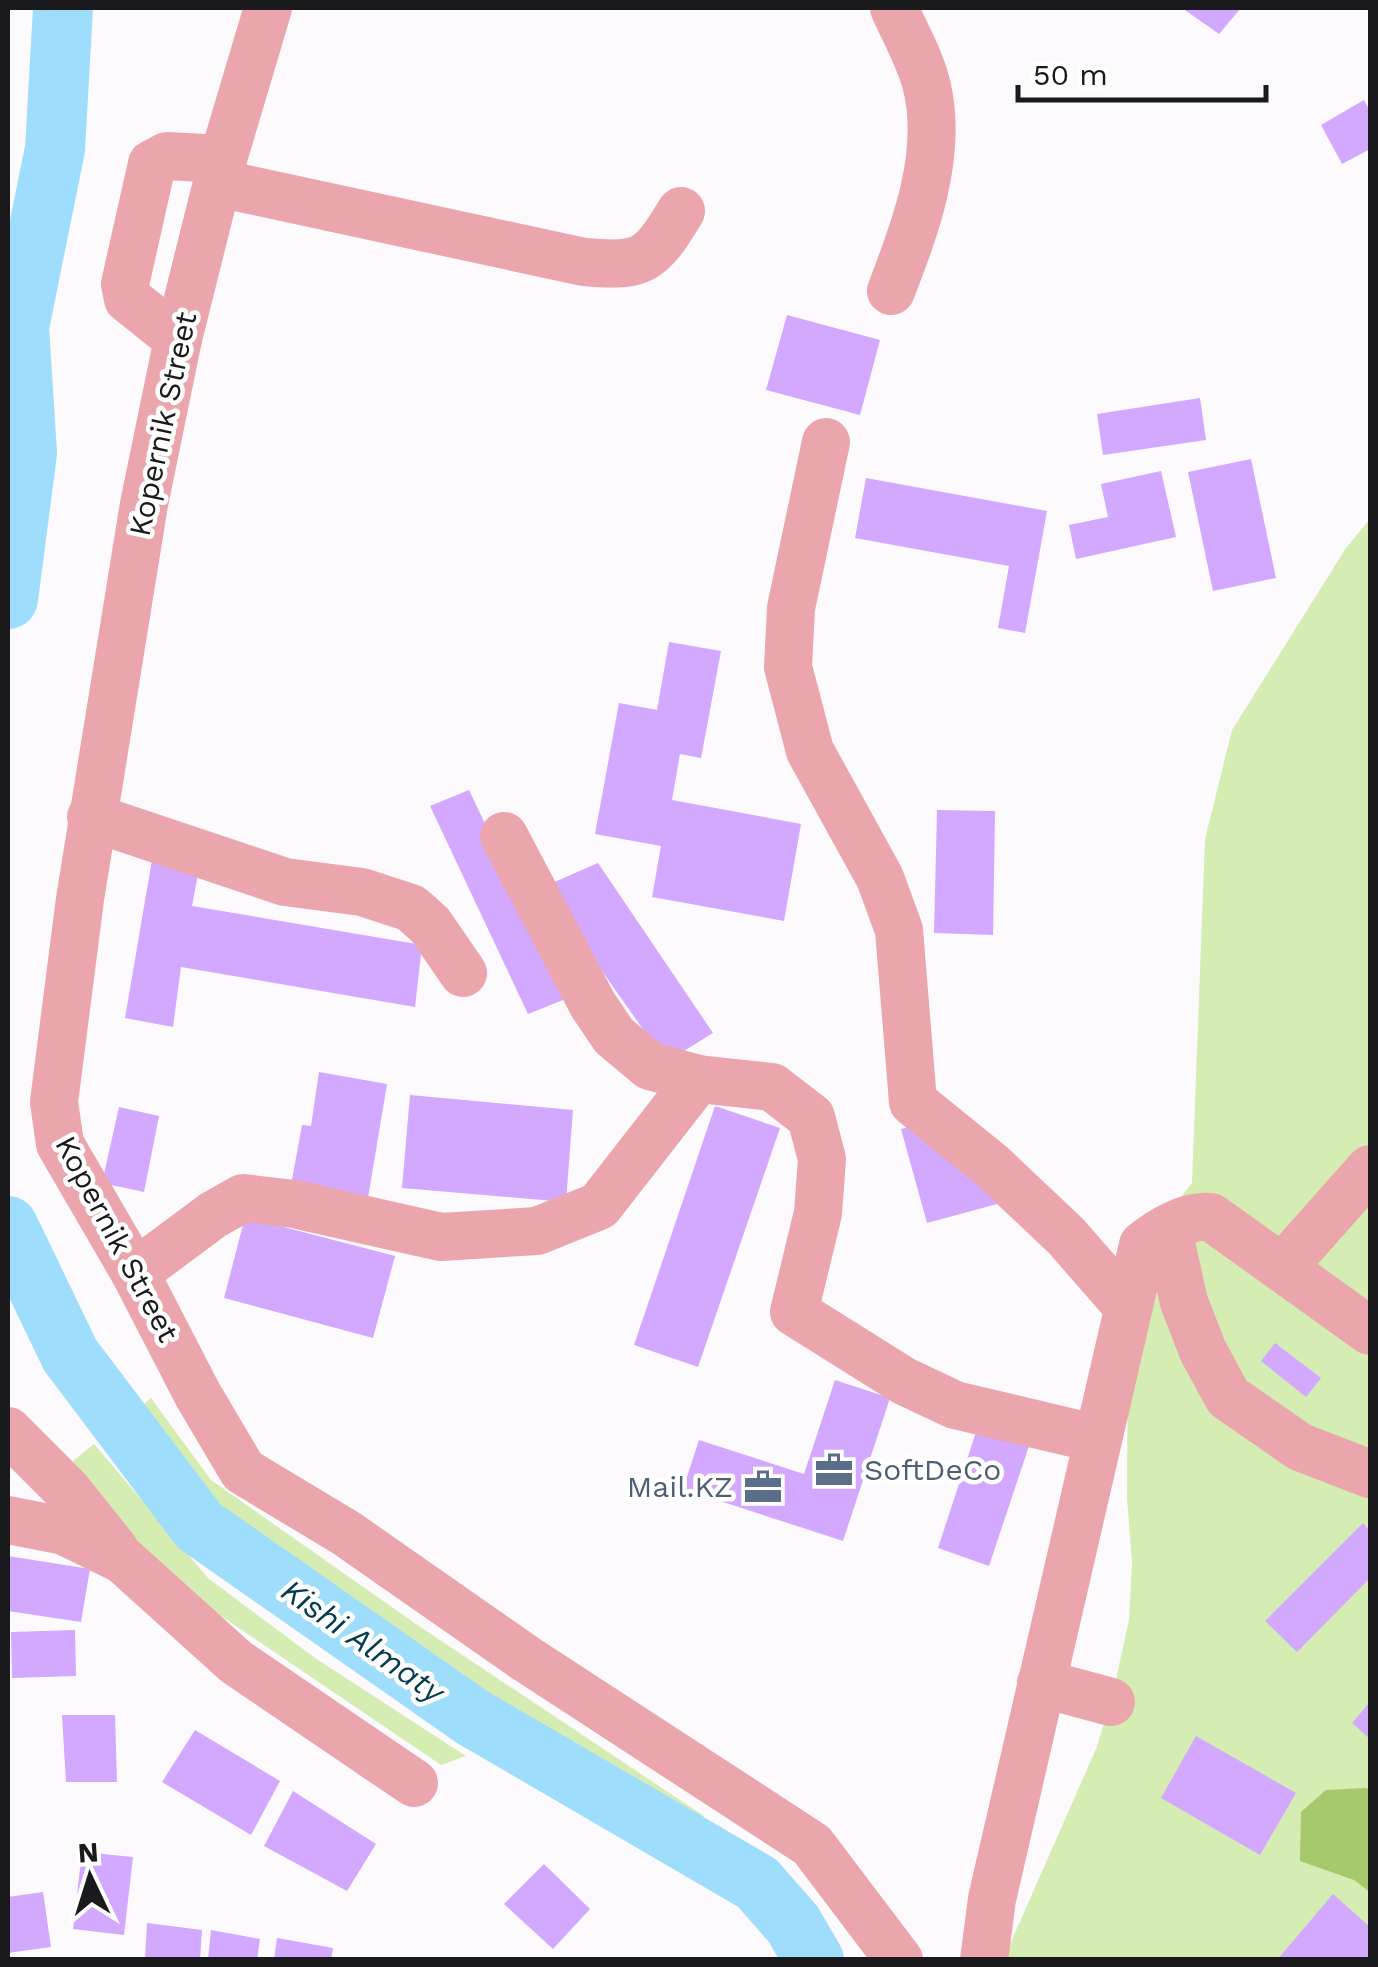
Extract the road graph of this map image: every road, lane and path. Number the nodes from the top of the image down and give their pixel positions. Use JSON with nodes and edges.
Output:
{"nodes":[{"id":1,"x":268,"y":8,"type":"edge"},
{"id":2,"x":894,"y":8,"type":"edge"},
{"id":3,"x":221,"y":171,"type":"junction"},
{"id":4,"x":680,"y":211,"type":"dead end"},
{"id":5,"x":891,"y":291,"type":"dead end"},
{"id":6,"x":178,"y":339,"type":"junction"},
{"id":7,"x":826,"y":442,"type":"dead end"},
{"id":8,"x":91,"y":817,"type":"junction"},
{"id":9,"x":504,"y":836,"type":"dead end"},
{"id":10,"x":463,"y":973,"type":"dead end"},
{"id":11,"x":698,"y":1079,"type":"junction"},
{"id":12,"x":1370,"y":1169,"type":"edge"},
{"id":13,"x":1168,"y":1230,"type":"junction"},
{"id":14,"x":1283,"y":1267,"type":"junction"},
{"id":15,"x":135,"y":1273,"type":"junction"},
{"id":16,"x":1128,"y":1307,"type":"junction"},
{"id":17,"x":1362,"y":1307,"type":"edge"},
{"id":18,"x":1098,"y":1439,"type":"junction"},
{"id":19,"x":23,"y":1447,"type":"edge"},
{"id":20,"x":1370,"y":1474,"type":"edge"},
{"id":21,"x":8,"y":1520,"type":"edge"},
{"id":22,"x":123,"y":1560,"type":"junction"},
{"id":23,"x":1042,"y":1683,"type":"junction"},
{"id":24,"x":1111,"y":1702,"type":"dead end"},
{"id":25,"x":414,"y":1783,"type":"dead end"},
{"id":26,"x":899,"y":1960,"type":"edge"},
{"id":27,"x":984,"y":1960,"type":"edge"}],
"edges":[{"from":1,"to":3,"type":"street","name":"Kopernik Street"},
{"from":2,"to":5,"type":"street"},
{"from":3,"to":4,"type":"street"},
{"from":3,"to":6,"type":"street","name":"Kopernik Street"},
{"from":3,"to":6,"type":"street"},
{"from":6,"to":8,"type":"street","name":"Kopernik Street"},
{"from":7,"to":16,"type":"street"},
{"from":8,"to":10,"type":"street"},
{"from":8,"to":15,"type":"street","name":"Kopernik Street"},
{"from":9,"to":11,"type":"street"},
{"from":11,"to":15,"type":"street"},
{"from":11,"to":18,"type":"street"},
{"from":12,"to":14,"type":"street"},
{"from":13,"to":14,"type":"street"},
{"from":13,"to":16,"type":"street"},
{"from":13,"to":20,"type":"street"},
{"from":14,"to":17,"type":"street"},
{"from":15,"to":26,"type":"street","name":"Kopernik Street"},
{"from":16,"to":18,"type":"street"},
{"from":18,"to":23,"type":"street"},
{"from":19,"to":22,"type":"street"},
{"from":21,"to":22,"type":"street"},
{"from":22,"to":25,"type":"street"},
{"from":23,"to":24,"type":"street"},
{"from":23,"to":27,"type":"street"}]}
